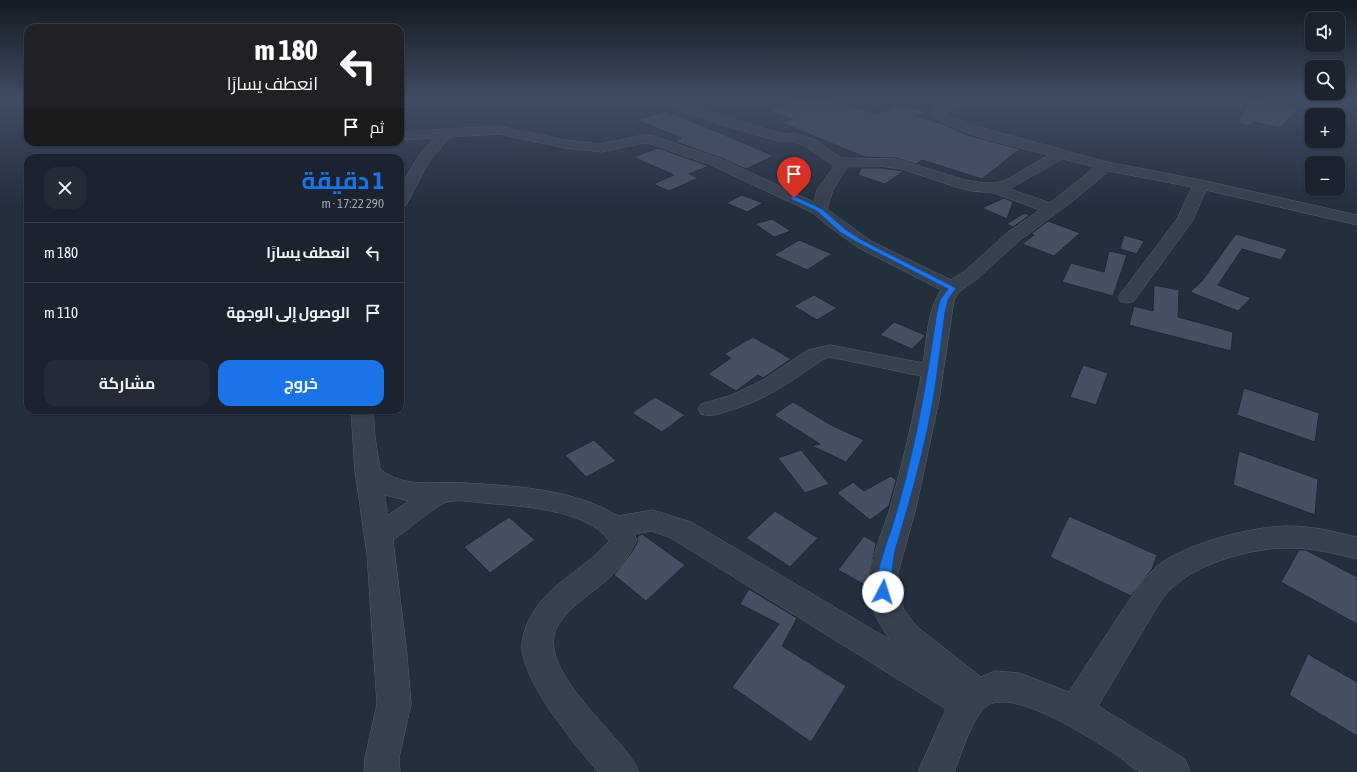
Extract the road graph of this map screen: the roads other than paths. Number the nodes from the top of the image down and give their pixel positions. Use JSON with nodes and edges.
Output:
{"nodes":[{"id":1,"x":422,"y":135,"type":"edge"},
{"id":2,"x":444,"y":135,"type":"edge"},
{"id":3,"x":522,"y":135,"type":"edge"},
{"id":4,"x":773,"y":135,"type":"edge"},
{"id":5,"x":992,"y":135,"type":"edge"},
{"id":6,"x":404,"y":136,"type":"edge"},
{"id":7,"x":1063,"y":154,"type":"junction"},
{"id":8,"x":840,"y":162,"type":"junction"},
{"id":9,"x":1106,"y":166,"type":"junction"},
{"id":10,"x":1201,"y":184,"type":"junction"},
{"id":11,"x":996,"y":188,"type":"junction"},
{"id":12,"x":404,"y":195,"type":"edge"},
{"id":13,"x":1052,"y":209,"type":"junction"},
{"id":14,"x":819,"y":210,"type":"junction"},
{"id":15,"x":1357,"y":220,"type":"edge"},
{"id":16,"x":952,"y":288,"type":"junction"},
{"id":17,"x":1127,"y":297,"type":"dead end"},
{"id":18,"x":932,"y":372,"type":"junction"},
{"id":19,"x":709,"y":409,"type":"dead end"},
{"id":20,"x":362,"y":414,"type":"edge"},
{"id":21,"x":367,"y":471,"type":"junction"},
{"id":22,"x":442,"y":492,"type":"junction"},
{"id":23,"x":615,"y":527,"type":"junction"},
{"id":24,"x":378,"y":536,"type":"junction"},
{"id":25,"x":1357,"y":548,"type":"edge"},
{"id":26,"x":972,"y":698,"type":"junction"},
{"id":27,"x":1076,"y":711,"type":"junction"},
{"id":28,"x":382,"y":772,"type":"edge"},
{"id":29,"x":621,"y":772,"type":"edge"},
{"id":30,"x":936,"y":772,"type":"edge"},
{"id":31,"x":1172,"y":772,"type":"edge"}],
"edges":[{"from":1,"to":6,"type":"street"},
{"from":2,"to":12,"type":"street"},
{"from":3,"to":14,"type":"street"},
{"from":4,"to":8,"type":"street"},
{"from":5,"to":7,"type":"street"},
{"from":7,"to":9,"type":"street"},
{"from":7,"to":11,"type":"street"},
{"from":8,"to":11,"type":"street"},
{"from":8,"to":14,"type":"street"},
{"from":9,"to":10,"type":"street"},
{"from":9,"to":13,"type":"street"},
{"from":10,"to":15,"type":"street"},
{"from":10,"to":17,"type":"street"},
{"from":11,"to":13,"type":"street"},
{"from":13,"to":16,"type":"street"},
{"from":14,"to":16,"type":"street"},
{"from":16,"to":18,"type":"street"},
{"from":18,"to":19,"type":"street"},
{"from":18,"to":26,"type":"street"},
{"from":20,"to":21,"type":"street"},
{"from":21,"to":22,"type":"street"},
{"from":21,"to":24,"type":"street"},
{"from":22,"to":23,"type":"street"},
{"from":22,"to":24,"type":"street"},
{"from":23,"to":26,"type":"street"},
{"from":23,"to":29,"type":"street"},
{"from":24,"to":28,"type":"street"},
{"from":25,"to":27,"type":"street"},
{"from":26,"to":27,"type":"street"},
{"from":26,"to":30,"type":"street"},
{"from":27,"to":31,"type":"street"}]}
